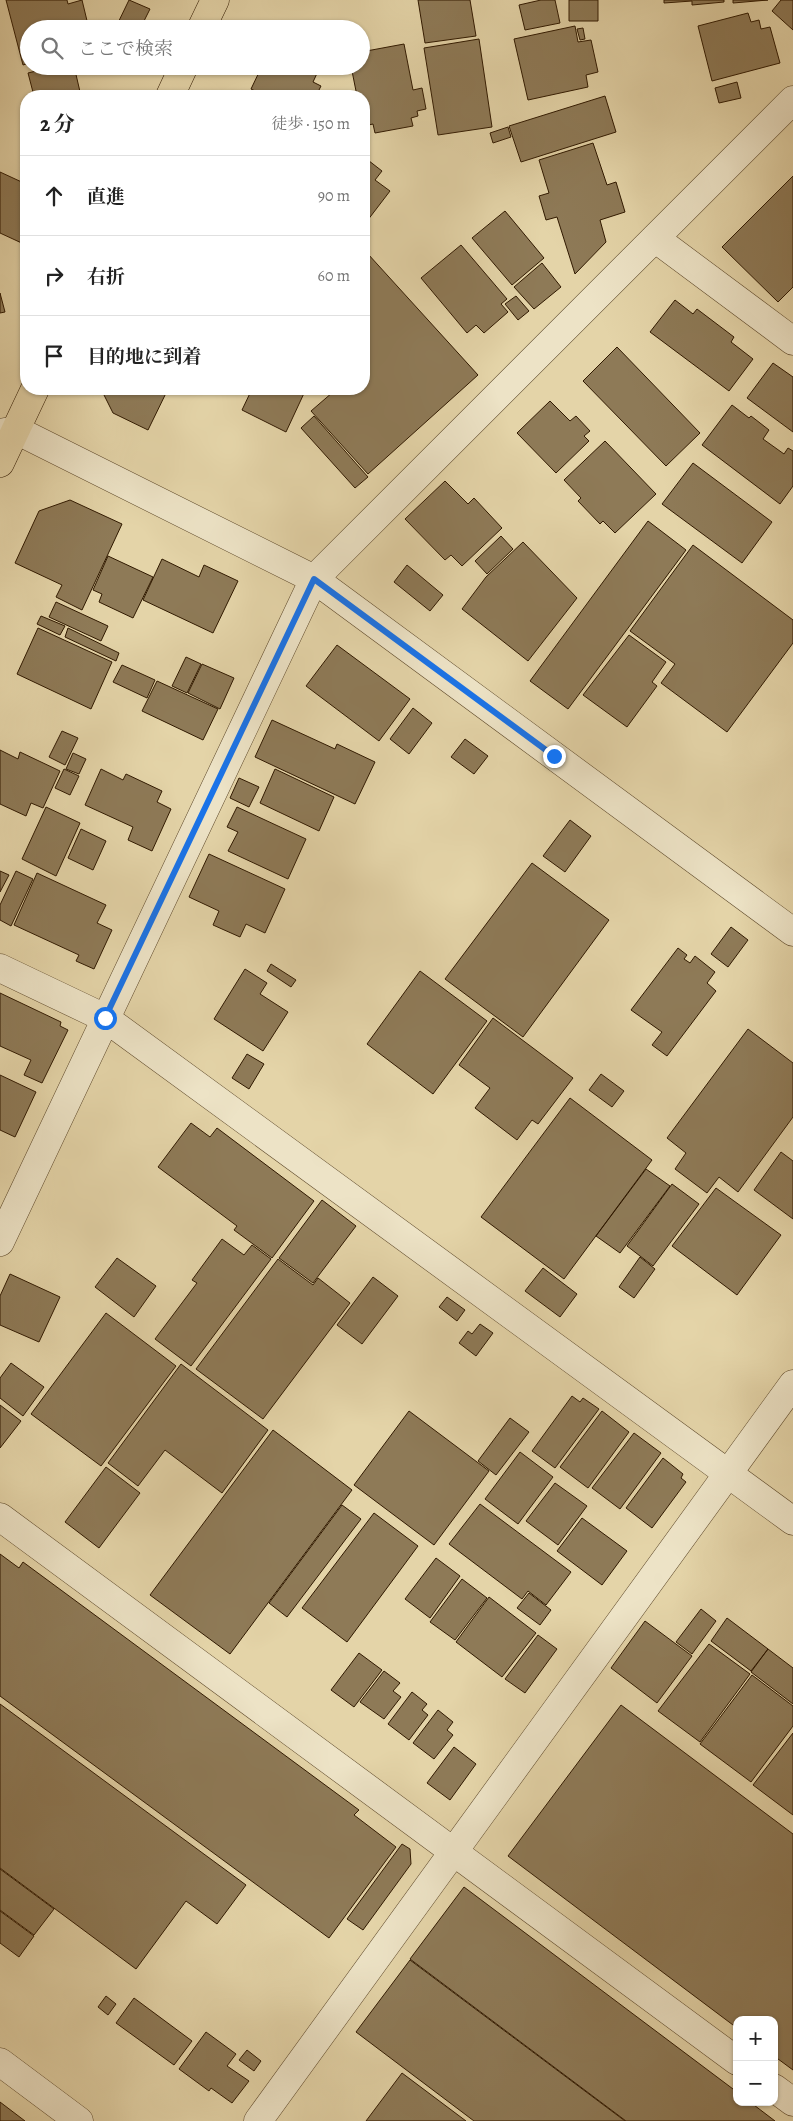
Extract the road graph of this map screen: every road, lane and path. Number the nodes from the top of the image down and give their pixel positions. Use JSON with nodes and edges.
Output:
{"nodes":[{"id":1,"x":215,"y":0,"type":"edge"},
{"id":2,"x":205,"y":20,"type":"edge"},
{"id":3,"x":180,"y":75,"type":"edge"},
{"id":4,"x":173,"y":90,"type":"edge"},
{"id":5,"x":793,"y":100,"type":"edge"},
{"id":6,"x":656,"y":239,"type":"junction"},
{"id":7,"x":793,"y":341,"type":"edge"},
{"id":8,"x":31,"y":395,"type":"edge"},
{"id":9,"x":8,"y":431,"type":"edge"},
{"id":10,"x":0,"y":463,"type":"edge"},
{"id":11,"x":314,"y":579,"type":"junction"},
{"id":12,"x":793,"y":932,"type":"edge"},
{"id":13,"x":0,"y":968,"type":"edge"},
{"id":14,"x":105,"y":1018,"type":"junction"},
{"id":15,"x":0,"y":1242,"type":"edge"},
{"id":16,"x":793,"y":1384,"type":"edge"},
{"id":17,"x":729,"y":1474,"type":"junction"},
{"id":18,"x":0,"y":1518,"type":"edge"},
{"id":19,"x":793,"y":1521,"type":"edge"},
{"id":20,"x":453,"y":1851,"type":"junction"},
{"id":21,"x":733,"y":2058,"type":"edge"},
{"id":22,"x":0,"y":2062,"type":"edge"},
{"id":23,"x":778,"y":2091,"type":"edge"},
{"id":24,"x":793,"y":2102,"type":"edge"},
{"id":25,"x":79,"y":2121,"type":"edge"},
{"id":26,"x":258,"y":2121,"type":"edge"}],
"edges":[{"from":1,"to":2,"type":"main road"},
{"from":3,"to":4,"type":"main road"},
{"from":5,"to":6,"type":"street"},
{"from":6,"to":7,"type":"street"},
{"from":6,"to":11,"type":"street"},
{"from":8,"to":9,"type":"main road"},
{"from":9,"to":10,"type":"main road"},
{"from":9,"to":11,"type":"street"},
{"from":11,"to":12,"type":"street"},
{"from":11,"to":14,"type":"street"},
{"from":13,"to":14,"type":"street"},
{"from":14,"to":15,"type":"street"},
{"from":14,"to":17,"type":"street"},
{"from":16,"to":17,"type":"street"},
{"from":17,"to":19,"type":"street"},
{"from":17,"to":20,"type":"street"},
{"from":18,"to":20,"type":"street"},
{"from":20,"to":21,"type":"street"},
{"from":20,"to":26,"type":"street"},
{"from":22,"to":25,"type":"street"},
{"from":23,"to":24,"type":"street"}]}
